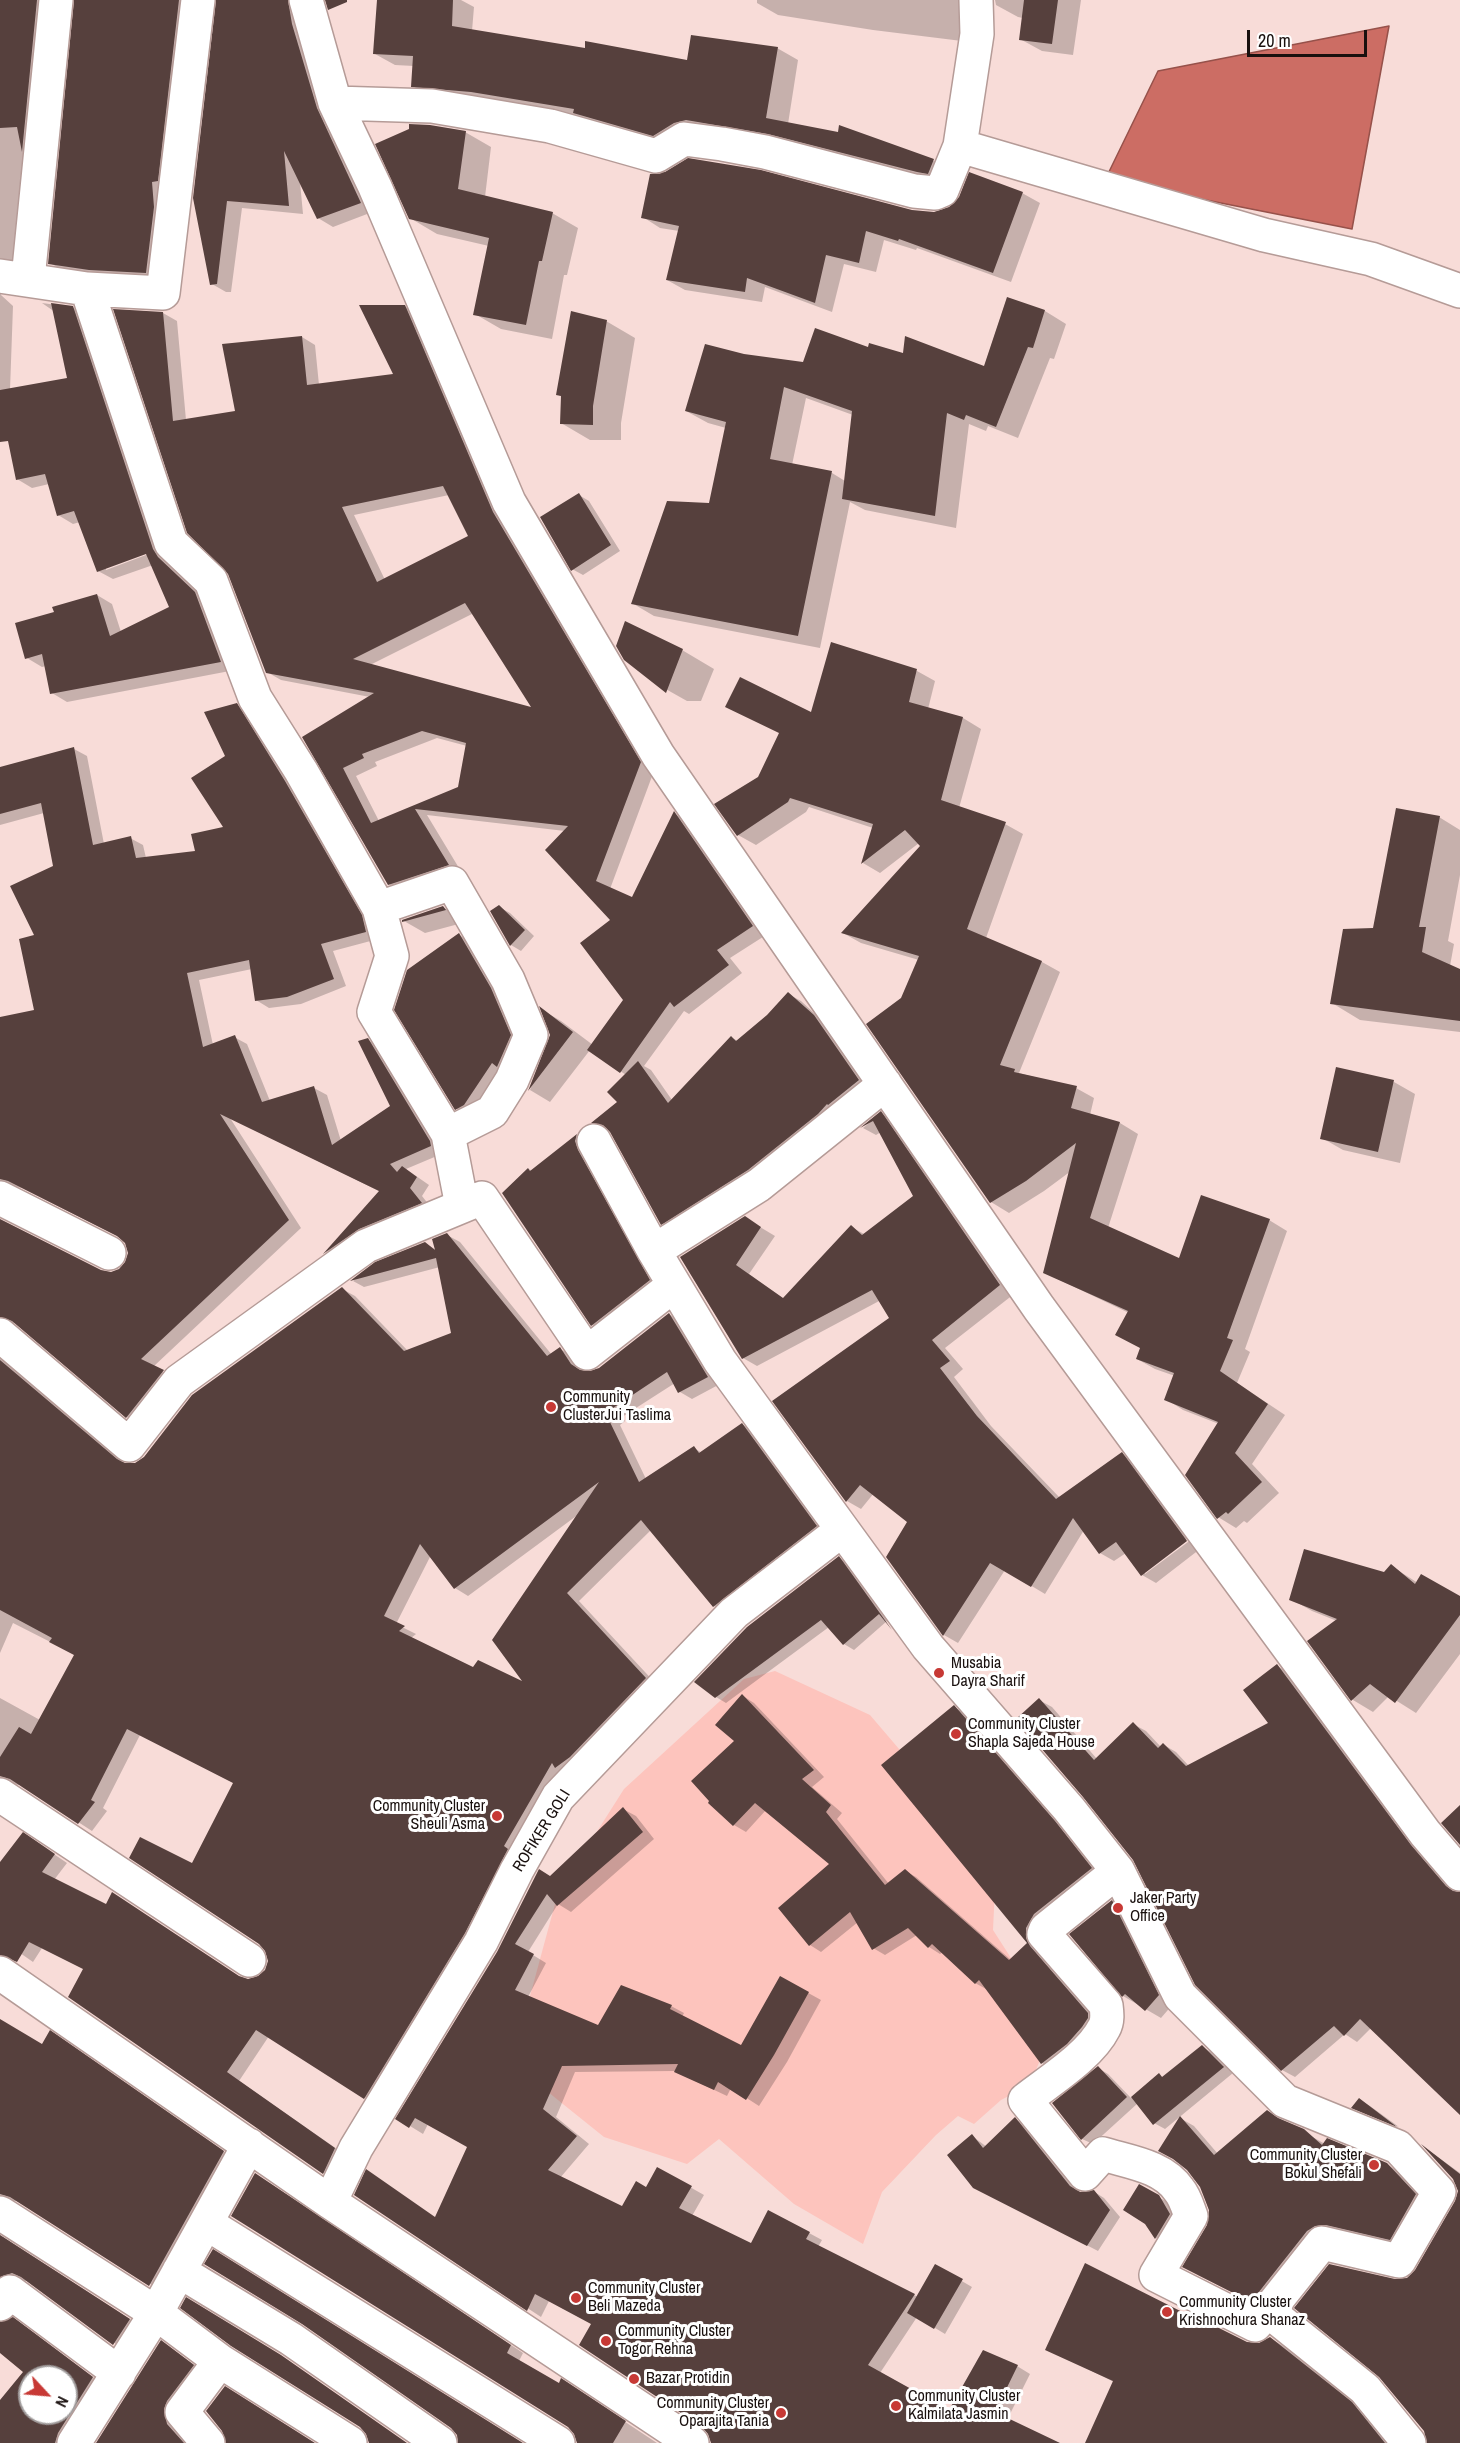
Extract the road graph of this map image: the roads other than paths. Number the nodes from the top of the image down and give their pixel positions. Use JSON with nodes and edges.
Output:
{"nodes":[{"id":1,"x":56,"y":0,"type":"edge"},
{"id":2,"x":198,"y":0,"type":"edge"},
{"id":3,"x":306,"y":0,"type":"edge"},
{"id":4,"x":976,"y":0,"type":"edge"},
{"id":5,"x":335,"y":103,"type":"junction"},
{"id":6,"x":960,"y":146,"type":"junction"},
{"id":7,"x":14,"y":277,"type":"edge"},
{"id":8,"x":87,"y":289,"type":"junction"},
{"id":9,"x":1460,"y":291,"type":"edge"},
{"id":10,"x":379,"y":908,"type":"junction"},
{"id":11,"x":885,"y":1084,"type":"junction"},
{"id":12,"x":448,"y":1134,"type":"junction"},
{"id":13,"x":594,"y":1141,"type":"dead end"},
{"id":14,"x":0,"y":1197,"type":"edge"},
{"id":15,"x":462,"y":1206,"type":"junction"},
{"id":16,"x":654,"y":1251,"type":"junction"},
{"id":17,"x":109,"y":1253,"type":"dead end"},
{"id":18,"x":674,"y":1285,"type":"junction"},
{"id":19,"x":0,"y":1335,"type":"edge"},
{"id":20,"x":842,"y":1530,"type":"junction"},
{"id":21,"x":0,"y":1795,"type":"edge"},
{"id":22,"x":1118,"y":1871,"type":"junction"},
{"id":23,"x":1460,"y":1875,"type":"edge"},
{"id":24,"x":249,"y":1960,"type":"dead end"},
{"id":25,"x":0,"y":1973,"type":"edge"},
{"id":26,"x":249,"y":2145,"type":"junction"},
{"id":27,"x":330,"y":2202,"type":"junction"},
{"id":28,"x":0,"y":2213,"type":"edge"},
{"id":29,"x":206,"y":2223,"type":"junction"},
{"id":30,"x":179,"y":2271,"type":"junction"},
{"id":31,"x":0,"y":2304,"type":"edge"},
{"id":32,"x":1268,"y":2311,"type":"junction"},
{"id":33,"x":156,"y":2313,"type":"junction"},
{"id":34,"x":220,"y":2361,"type":"junction"},
{"id":35,"x":118,"y":2373,"type":"junction"},
{"id":36,"x":74,"y":2443,"type":"edge"},
{"id":37,"x":208,"y":2443,"type":"edge"},
{"id":38,"x":350,"y":2443,"type":"edge"},
{"id":39,"x":440,"y":2443,"type":"edge"},
{"id":40,"x":558,"y":2443,"type":"edge"},
{"id":41,"x":692,"y":2443,"type":"edge"},
{"id":42,"x":1409,"y":2443,"type":"edge"}],
"edges":[{"from":1,"to":7,"type":"street"},
{"from":2,"to":8,"type":"street"},
{"from":3,"to":5,"type":"street"},
{"from":4,"to":6,"type":"street"},
{"from":5,"to":6,"type":"street"},
{"from":5,"to":11,"type":"street"},
{"from":6,"to":9,"type":"street"},
{"from":7,"to":8,"type":"street"},
{"from":8,"to":10,"type":"street"},
{"from":10,"to":12,"type":"street"},
{"from":10,"to":12,"type":"street"},
{"from":11,"to":16,"type":"street"},
{"from":11,"to":23,"type":"street"},
{"from":12,"to":15,"type":"street"},
{"from":13,"to":16,"type":"street"},
{"from":14,"to":17,"type":"street"},
{"from":15,"to":18,"type":"street"},
{"from":15,"to":19,"type":"street"},
{"from":16,"to":18,"type":"street"},
{"from":18,"to":20,"type":"street"},
{"from":20,"to":22,"type":"street"},
{"from":20,"to":27,"type":"street","name":"ROFIKER GOLI"},
{"from":21,"to":24,"type":"street"},
{"from":22,"to":32,"type":"street"},
{"from":22,"to":32,"type":"street"},
{"from":25,"to":26,"type":"street"},
{"from":26,"to":27,"type":"street"},
{"from":26,"to":29,"type":"street"},
{"from":27,"to":41,"type":"street"},
{"from":28,"to":33,"type":"street"},
{"from":29,"to":30,"type":"street"},
{"from":29,"to":40,"type":"street"},
{"from":30,"to":33,"type":"street"},
{"from":30,"to":39,"type":"street"},
{"from":31,"to":35,"type":"street"},
{"from":32,"to":42,"type":"street"},
{"from":33,"to":34,"type":"street"},
{"from":33,"to":35,"type":"street"},
{"from":34,"to":37,"type":"street"},
{"from":34,"to":38,"type":"street"},
{"from":35,"to":36,"type":"street"}]}
